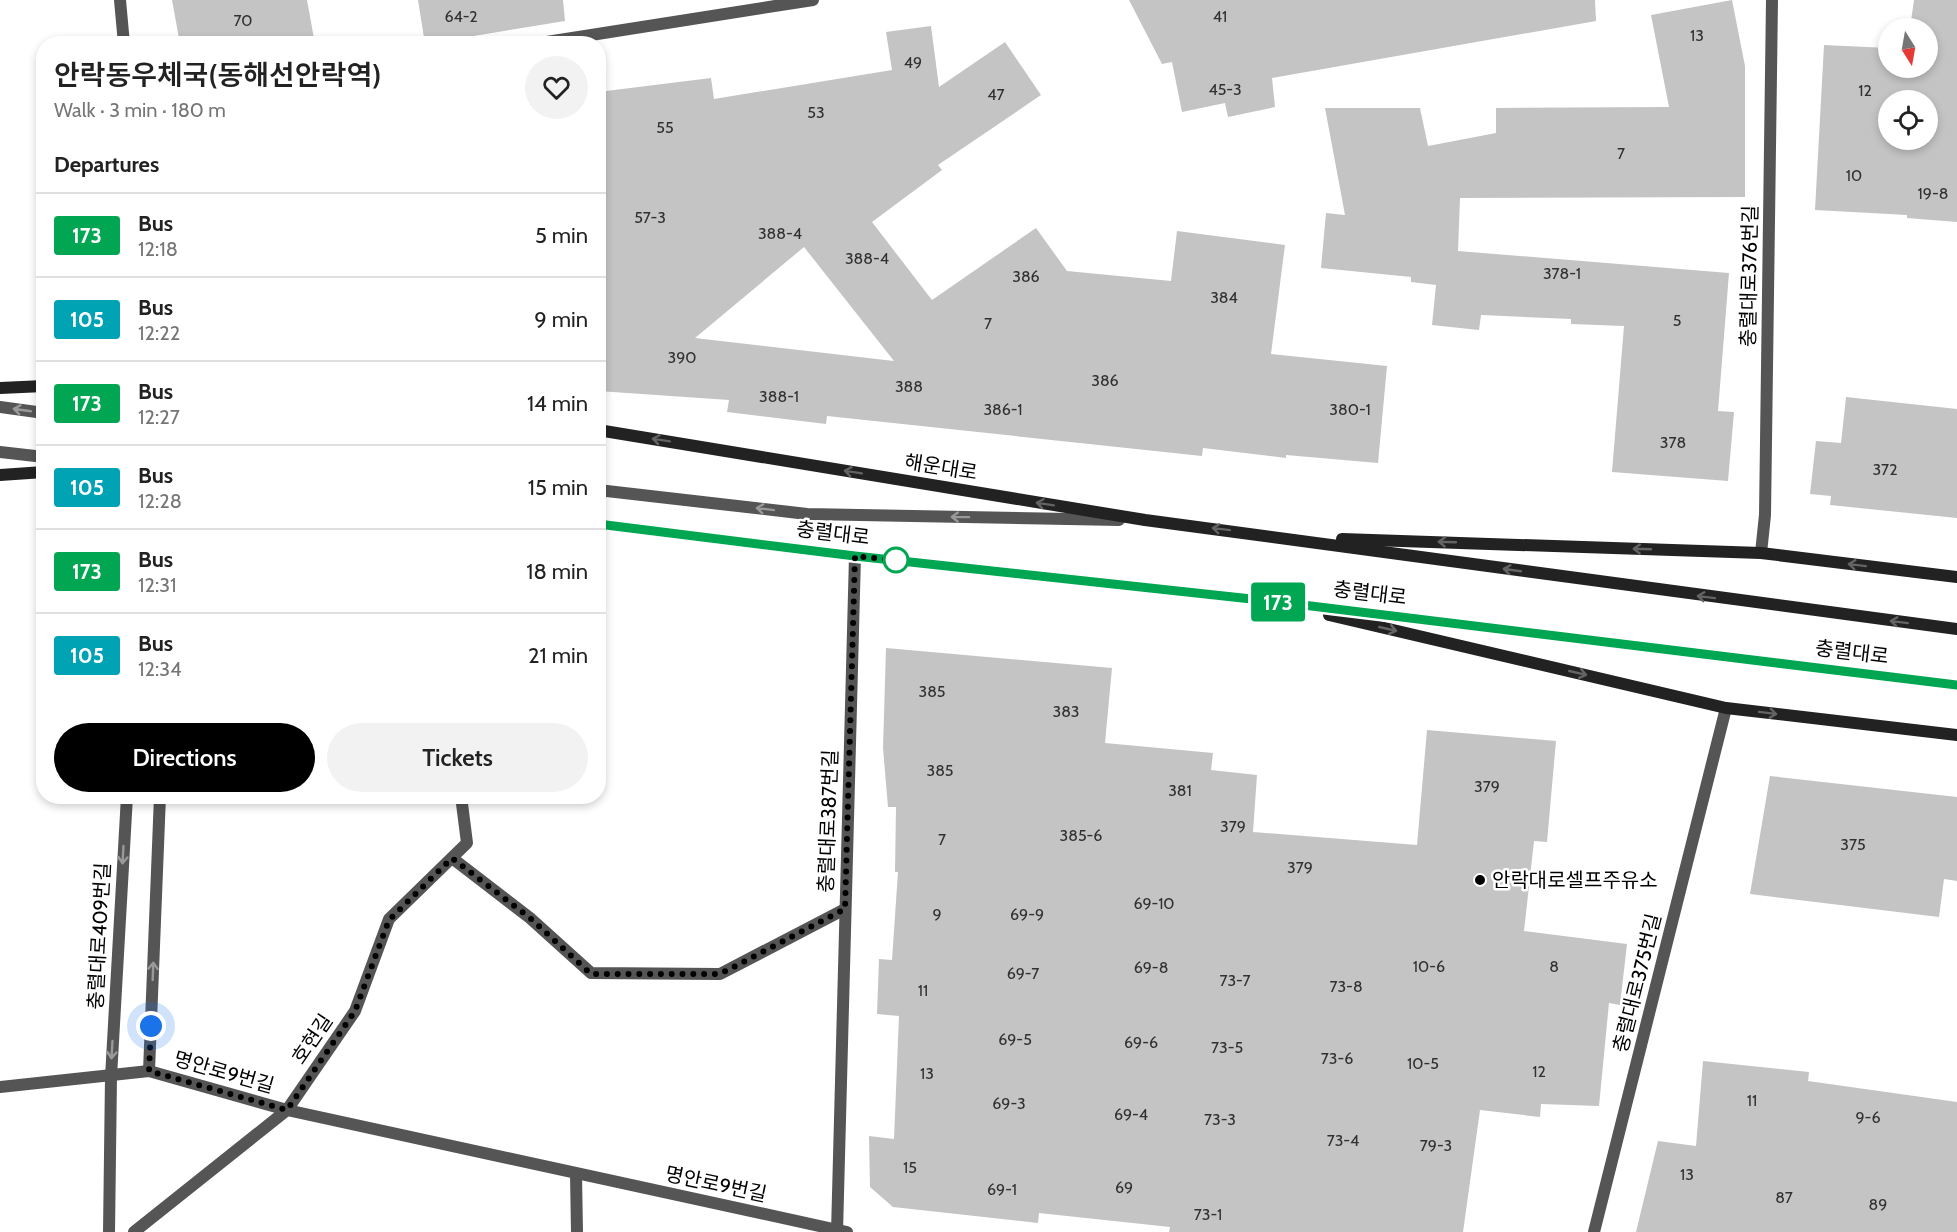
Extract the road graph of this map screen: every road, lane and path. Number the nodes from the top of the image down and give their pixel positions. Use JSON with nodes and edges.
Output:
{"nodes":[{"id":1,"x":120,"y":0,"type":"edge"},
{"id":2,"x":813,"y":0,"type":"edge"},
{"id":3,"x":1772,"y":0,"type":"edge"},
{"id":4,"x":123,"y":36,"type":"edge"},
{"id":5,"x":585,"y":36,"type":"edge"},
{"id":6,"x":36,"y":386,"type":"edge"},
{"id":7,"x":0,"y":388,"type":"edge"},
{"id":8,"x":0,"y":407,"type":"edge"},
{"id":9,"x":36,"y":412,"type":"edge"},
{"id":10,"x":606,"y":431,"type":"edge"},
{"id":11,"x":0,"y":452,"type":"edge"},
{"id":12,"x":36,"y":456,"type":"edge"},
{"id":13,"x":36,"y":473,"type":"edge"},
{"id":14,"x":0,"y":475,"type":"edge"},
{"id":15,"x":606,"y":491,"type":"edge"},
{"id":16,"x":1145,"y":520,"type":"junction"},
{"id":17,"x":606,"y":525,"type":"edge"},
{"id":18,"x":1279,"y":536,"type":"junction"},
{"id":19,"x":1761,"y":553,"type":"junction"},
{"id":20,"x":855,"y":556,"type":"junction"},
{"id":21,"x":1957,"y":577,"type":"edge"},
{"id":22,"x":1270,"y":601,"type":"junction"},
{"id":23,"x":1957,"y":629,"type":"edge"},
{"id":24,"x":1957,"y":685,"type":"edge"},
{"id":25,"x":1726,"y":708,"type":"junction"},
{"id":26,"x":1957,"y":735,"type":"edge"},
{"id":27,"x":127,"y":804,"type":"edge"},
{"id":28,"x":160,"y":804,"type":"edge"},
{"id":29,"x":462,"y":804,"type":"edge"},
{"id":30,"x":452,"y":858,"type":"junction"},
{"id":31,"x":845,"y":909,"type":"junction"},
{"id":32,"x":149,"y":1071,"type":"junction"},
{"id":33,"x":111,"y":1077,"type":"junction"},
{"id":34,"x":0,"y":1086,"type":"edge"},
{"id":35,"x":287,"y":1110,"type":"junction"},
{"id":36,"x":576,"y":1174,"type":"junction"},
{"id":37,"x":109,"y":1232,"type":"edge"},
{"id":38,"x":134,"y":1232,"type":"edge"},
{"id":39,"x":578,"y":1232,"type":"edge"},
{"id":40,"x":840,"y":1232,"type":"edge"},
{"id":41,"x":1594,"y":1232,"type":"edge"}],
"edges":[{"from":1,"to":4,"type":"street"},
{"from":2,"to":5,"type":"street"},
{"from":3,"to":19,"type":"street","name":"충렬대로376번길"},
{"from":6,"to":7,"type":"main road"},
{"from":9,"to":8,"type":"street","one_way":true},
{"from":16,"to":10,"type":"main road","name":"해운대로","one_way":true},
{"from":11,"to":12,"type":"street"},
{"from":13,"to":14,"type":"main road"},
{"from":16,"to":15,"type":"street","one_way":true},
{"from":18,"to":16,"type":"main road","name":"해운대로","one_way":true},
{"from":17,"to":20,"type":"main road","name":"충렬대로"},
{"from":19,"to":18,"type":"main road","one_way":true},
{"from":23,"to":18,"type":"main road","name":"충렬대로","one_way":true},
{"from":21,"to":19,"type":"main road","one_way":true},
{"from":20,"to":22,"type":"main road","name":"충렬대로"},
{"from":20,"to":31,"type":"street","name":"충렬대로387번길"},
{"from":22,"to":24,"type":"main road","name":"충렬대로"},
{"from":22,"to":25,"type":"main road","one_way":true},
{"from":25,"to":26,"type":"main road","one_way":true},
{"from":25,"to":41,"type":"street","name":"충렬대로375번길"},
{"from":27,"to":33,"type":"street","name":"충렬대로409번길","one_way":true},
{"from":32,"to":28,"type":"street","one_way":true},
{"from":29,"to":30,"type":"street","name":"호현길"},
{"from":30,"to":31,"type":"street"},
{"from":30,"to":35,"type":"street","name":"호현길"},
{"from":31,"to":40,"type":"street","name":"충렬대로387번길"},
{"from":32,"to":33,"type":"street","name":"명안로9번길"},
{"from":32,"to":35,"type":"street","name":"명안로9번길"},
{"from":33,"to":34,"type":"street","name":"명안로9번길"},
{"from":33,"to":37,"type":"street","name":"충렬대로409번길"},
{"from":35,"to":36,"type":"street","name":"명안로9번길"},
{"from":35,"to":38,"type":"street","name":"호현길"},
{"from":36,"to":39,"type":"street"},
{"from":36,"to":40,"type":"street","name":"명안로9번길"}]}
